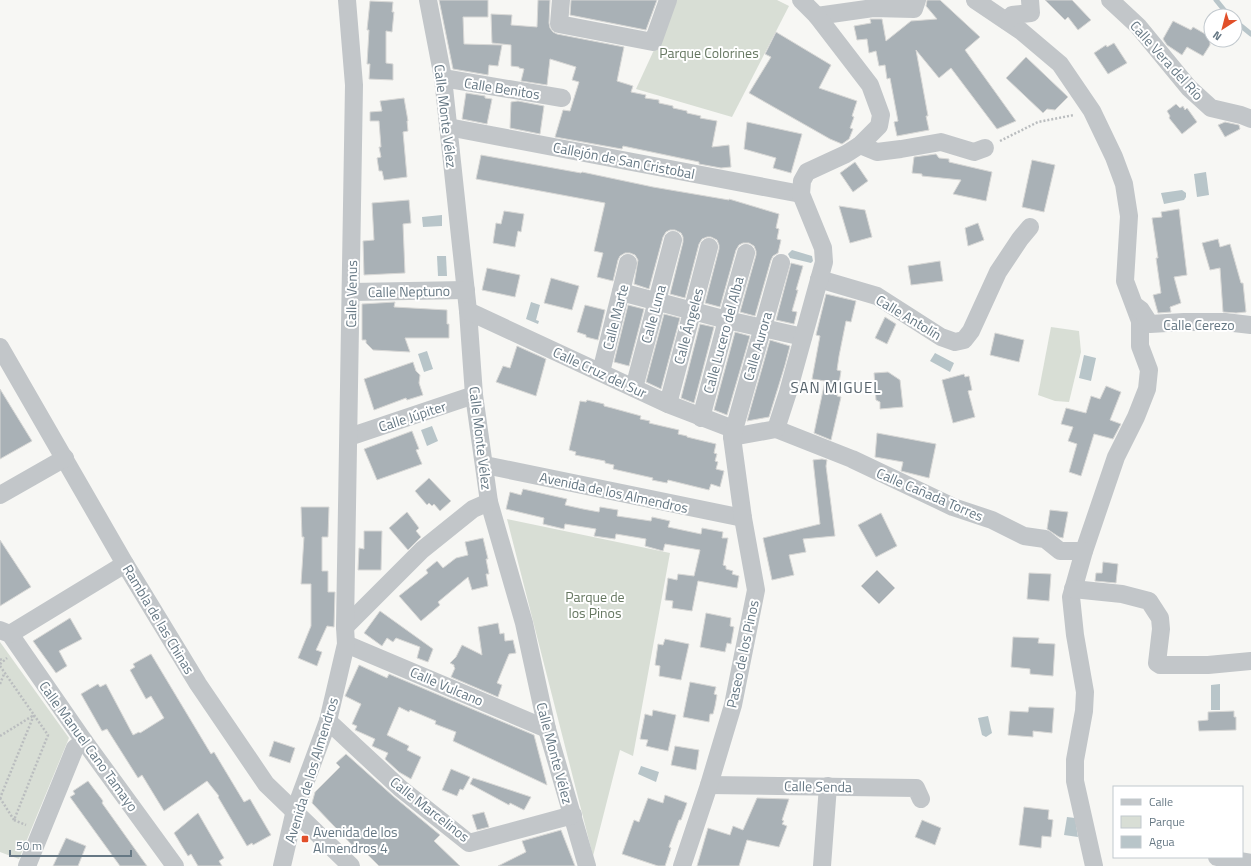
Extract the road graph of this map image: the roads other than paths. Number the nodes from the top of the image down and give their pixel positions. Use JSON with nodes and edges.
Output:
{"nodes":[{"id":1,"x":347,"y":0,"type":"edge"},
{"id":2,"x":428,"y":0,"type":"edge"},
{"id":3,"x":561,"y":0,"type":"edge"},
{"id":4,"x":668,"y":0,"type":"edge"},
{"id":5,"x":801,"y":0,"type":"edge"},
{"id":6,"x":917,"y":0,"type":"edge"},
{"id":7,"x":975,"y":0,"type":"edge"},
{"id":8,"x":1030,"y":0,"type":"edge"},
{"id":9,"x":1110,"y":0,"type":"edge"},
{"id":10,"x":817,"y":16,"type":"junction"},
{"id":11,"x":1007,"y":21,"type":"junction"},
{"id":12,"x":443,"y":78,"type":"junction"},
{"id":13,"x":562,"y":98,"type":"dead end"},
{"id":14,"x":1251,"y":119,"type":"edge"},
{"id":15,"x":448,"y":127,"type":"junction"},
{"id":16,"x":860,"y":145,"type":"junction"},
{"id":17,"x":985,"y":148,"type":"road end"},
{"id":18,"x":800,"y":194,"type":"junction"},
{"id":19,"x":1030,"y":227,"type":"dead end"},
{"id":20,"x":673,"y":240,"type":"dead end"},
{"id":21,"x":709,"y":247,"type":"dead end"},
{"id":22,"x":746,"y":253,"type":"dead end"},
{"id":23,"x":628,"y":263,"type":"dead end"},
{"id":24,"x":781,"y":263,"type":"dead end"},
{"id":25,"x":819,"y":279,"type":"junction"},
{"id":26,"x":466,"y":290,"type":"junction"},
{"id":27,"x":351,"y":292,"type":"junction"},
{"id":28,"x":621,"y":292,"type":"junction"},
{"id":29,"x":656,"y":302,"type":"junction"},
{"id":30,"x":1133,"y":304,"type":"junction"},
{"id":31,"x":468,"y":310,"type":"junction"},
{"id":32,"x":692,"y":311,"type":"junction"},
{"id":33,"x":727,"y":320,"type":"junction"},
{"id":34,"x":1251,"y":325,"type":"edge"},
{"id":35,"x":763,"y":328,"type":"junction"},
{"id":36,"x":803,"y":337,"type":"junction"},
{"id":37,"x":2,"y":354,"type":"edge"},
{"id":38,"x":601,"y":372,"type":"junction"},
{"id":39,"x":634,"y":388,"type":"junction"},
{"id":40,"x":474,"y":395,"type":"junction"},
{"id":41,"x":668,"y":404,"type":"junction"},
{"id":42,"x":701,"y":418,"type":"junction"},
{"id":43,"x":776,"y":429,"type":"junction"},
{"id":44,"x":732,"y":433,"type":"junction"},
{"id":45,"x":349,"y":437,"type":"junction"},
{"id":46,"x":65,"y":458,"type":"junction"},
{"id":47,"x":485,"y":465,"type":"junction"},
{"id":48,"x":0,"y":495,"type":"edge"},
{"id":49,"x":489,"y":502,"type":"junction"},
{"id":50,"x":743,"y":518,"type":"junction"},
{"id":51,"x":1084,"y":551,"type":"junction"},
{"id":52,"x":125,"y":564,"type":"junction"},
{"id":53,"x":345,"y":588,"type":"junction"},
{"id":54,"x":1074,"y":589,"type":"junction"},
{"id":55,"x":371,"y":600,"type":"junction"},
{"id":56,"x":5,"y":632,"type":"edge"},
{"id":57,"x":345,"y":635,"type":"junction"},
{"id":58,"x":1251,"y":661,"type":"edge"},
{"id":59,"x":328,"y":721,"type":"junction"},
{"id":60,"x":547,"y":729,"type":"junction"},
{"id":61,"x":84,"y":740,"type":"junction"},
{"id":62,"x":709,"y":785,"type":"junction"},
{"id":63,"x":828,"y":786,"type":"junction"},
{"id":64,"x":921,"y":799,"type":"dead end"},
{"id":65,"x":295,"y":810,"type":"junction"},
{"id":66,"x":573,"y":815,"type":"junction"},
{"id":67,"x":1223,"y":858,"type":"edge"},
{"id":68,"x":1251,"y":863,"type":"edge"},
{"id":69,"x":27,"y":866,"type":"edge"},
{"id":70,"x":175,"y":866,"type":"edge"},
{"id":71,"x":282,"y":866,"type":"edge"},
{"id":72,"x":351,"y":866,"type":"edge"},
{"id":73,"x":588,"y":866,"type":"edge"},
{"id":74,"x":682,"y":866,"type":"edge"},
{"id":75,"x":822,"y":866,"type":"edge"},
{"id":76,"x":1094,"y":866,"type":"edge"}],
"edges":[{"from":1,"to":27,"type":"street","name":"Calle Venus"},
{"from":2,"to":12,"type":"street","name":"Calle Monte Vélez"},
{"from":3,"to":4,"type":"street"},
{"from":5,"to":10,"type":"street"},
{"from":6,"to":10,"type":"street"},
{"from":7,"to":11,"type":"street"},
{"from":8,"to":11,"type":"street"},
{"from":9,"to":14,"type":"street","name":"Calle Vera del Río"},
{"from":10,"to":16,"type":"street"},
{"from":11,"to":30,"type":"street"},
{"from":12,"to":13,"type":"street","name":"Calle Benitos"},
{"from":12,"to":15,"type":"street","name":"Calle Monte Vélez"},
{"from":15,"to":18,"type":"street","name":"Callejón de San Cristobal"},
{"from":15,"to":26,"type":"street","name":"Calle Monte Vélez"},
{"from":16,"to":17,"type":"street"},
{"from":16,"to":18,"type":"street"},
{"from":18,"to":25,"type":"street"},
{"from":19,"to":25,"type":"street","name":"Calle Antolín"},
{"from":20,"to":29,"type":"street","name":"Calle Luna"},
{"from":21,"to":32,"type":"street","name":"Calle Ángeles"},
{"from":22,"to":33,"type":"street","name":"Calle Lucero del Alba"},
{"from":23,"to":28,"type":"street","name":"Calle Marte"},
{"from":24,"to":35,"type":"street","name":"Calle Aurora"},
{"from":25,"to":36,"type":"street"},
{"from":26,"to":27,"type":"street","name":"Calle Neptuno"},
{"from":26,"to":31,"type":"street","name":"Calle Monte Vélez"},
{"from":27,"to":45,"type":"street","name":"Calle Venus"},
{"from":28,"to":29,"type":"street"},
{"from":28,"to":38,"type":"street","name":"Calle Marte"},
{"from":29,"to":32,"type":"street"},
{"from":29,"to":39,"type":"street","name":"Calle Luna"},
{"from":30,"to":34,"type":"street","name":"Calle Cerezo"},
{"from":30,"to":51,"type":"street"},
{"from":31,"to":38,"type":"street","name":"Calle Cruz del Sur"},
{"from":31,"to":40,"type":"street","name":"Calle Monte Vélez"},
{"from":32,"to":33,"type":"street"},
{"from":32,"to":41,"type":"street","name":"Calle Ángeles"},
{"from":33,"to":35,"type":"street"},
{"from":33,"to":42,"type":"street","name":"Calle Lucero del Alba"},
{"from":35,"to":36,"type":"street"},
{"from":35,"to":44,"type":"street","name":"Calle Aurora"},
{"from":36,"to":43,"type":"street"},
{"from":37,"to":46,"type":"street","name":"Rambla de las Chinas"},
{"from":38,"to":39,"type":"street","name":"Calle Cruz del Sur"},
{"from":39,"to":41,"type":"street","name":"Calle Cruz del Sur"},
{"from":40,"to":45,"type":"street","name":"Calle Júpiter"},
{"from":40,"to":47,"type":"street","name":"Calle Monte Vélez"},
{"from":41,"to":42,"type":"street","name":"Calle Cruz del Sur"},
{"from":42,"to":44,"type":"street","name":"Calle Cruz del Sur"},
{"from":43,"to":44,"type":"street"},
{"from":43,"to":51,"type":"street","name":"Calle Cañada Torres"},
{"from":44,"to":50,"type":"street","name":"Paseo de los Pinos"},
{"from":45,"to":53,"type":"street","name":"Calle Venus"},
{"from":46,"to":48,"type":"street"},
{"from":46,"to":52,"type":"street","name":"Rambla de las Chinas"},
{"from":47,"to":49,"type":"street","name":"Calle Monte Vélez"},
{"from":47,"to":50,"type":"street","name":"Avenida de los Almendros"},
{"from":49,"to":55,"type":"street"},
{"from":49,"to":60,"type":"street","name":"Calle Monte Vélez"},
{"from":50,"to":62,"type":"street","name":"Paseo de los Pinos"},
{"from":51,"to":54,"type":"street"},
{"from":52,"to":56,"type":"street"},
{"from":52,"to":65,"type":"street","name":"Rambla de las Chinas"},
{"from":53,"to":55,"type":"street"},
{"from":53,"to":57,"type":"street","name":"Calle Venus"},
{"from":54,"to":58,"type":"street"},
{"from":54,"to":76,"type":"street"},
{"from":55,"to":57,"type":"street"},
{"from":56,"to":61,"type":"street","name":"Calle Manuel Cano Tamayo"},
{"from":57,"to":59,"type":"street","name":"Avenida de los Almendros"},
{"from":57,"to":60,"type":"street","name":"Calle Vulcano"},
{"from":59,"to":65,"type":"street","name":"Avenida de los Almendros"},
{"from":59,"to":66,"type":"street","name":"Calle Marcelinos"},
{"from":60,"to":66,"type":"street","name":"Calle Monte Vélez"},
{"from":61,"to":69,"type":"street"},
{"from":61,"to":70,"type":"street","name":"Calle Manuel Cano Tamayo"},
{"from":62,"to":63,"type":"street","name":"Calle Senda"},
{"from":62,"to":74,"type":"street","name":"Paseo de los Pinos"},
{"from":63,"to":64,"type":"street","name":"Calle Senda"},
{"from":63,"to":75,"type":"street"},
{"from":65,"to":71,"type":"street","name":"Avenida de los Almendros"},
{"from":65,"to":72,"type":"street","name":"Rambla de las Chinas"},
{"from":66,"to":73,"type":"street","name":"Calle Monte Vélez"},
{"from":67,"to":68,"type":"street"}]}
